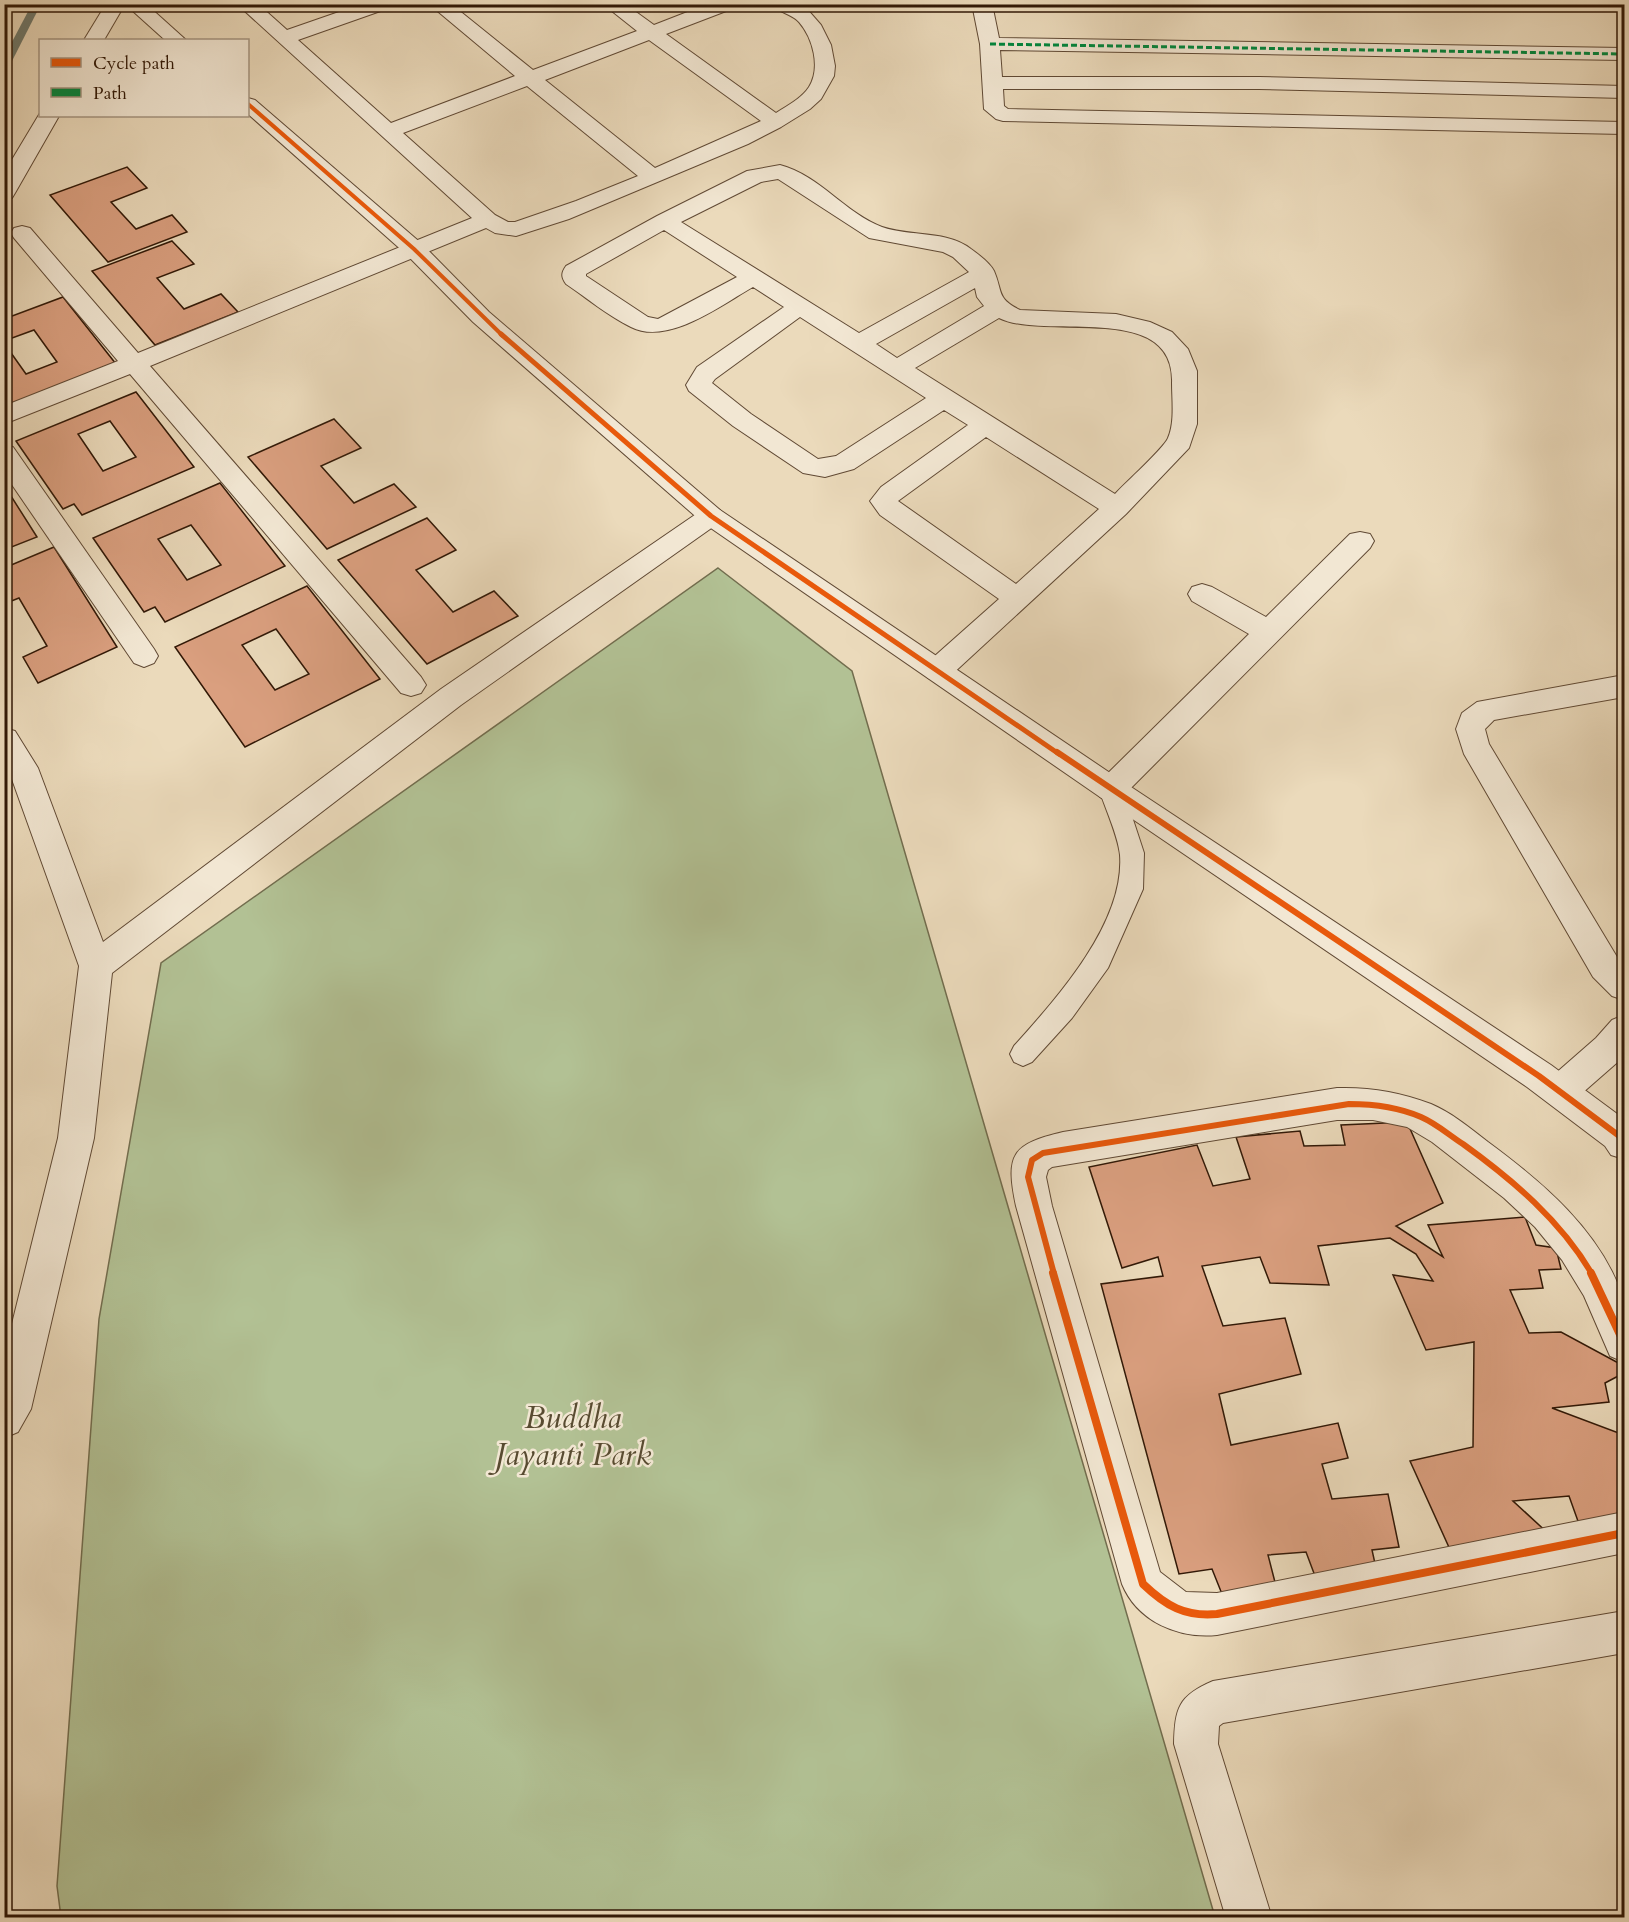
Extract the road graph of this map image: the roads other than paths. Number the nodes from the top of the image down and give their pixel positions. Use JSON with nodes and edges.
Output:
{"nodes":[{"id":1,"x":116,"y":4,"type":"edge"},
{"id":2,"x":134,"y":4,"type":"edge"},
{"id":3,"x":246,"y":4,"type":"edge"},
{"id":4,"x":382,"y":4,"type":"edge"},
{"id":5,"x":438,"y":4,"type":"edge"},
{"id":6,"x":612,"y":4,"type":"edge"},
{"id":7,"x":727,"y":4,"type":"edge"},
{"id":8,"x":781,"y":4,"type":"edge"},
{"id":9,"x":982,"y":4,"type":"edge"},
{"id":10,"x":651,"y":32,"type":"junction"},
{"id":11,"x":284,"y":38,"type":"junction"},
{"id":12,"x":95,"y":39,"type":"edge"},
{"id":13,"x":175,"y":39,"type":"edge"},
{"id":14,"x":990,"y":44,"type":"junction"},
{"id":15,"x":1624,"y":54,"type":"edge"},
{"id":16,"x":530,"y":76,"type":"junction"},
{"id":17,"x":993,"y":83,"type":"junction"},
{"id":18,"x":1624,"y":92,"type":"edge"},
{"id":19,"x":249,"y":105,"type":"edge"},
{"id":20,"x":48,"y":117,"type":"edge"},
{"id":21,"x":774,"y":121,"type":"junction"},
{"id":22,"x":1624,"y":128,"type":"edge"},
{"id":23,"x":389,"y":131,"type":"junction"},
{"id":24,"x":653,"y":177,"type":"junction"},
{"id":25,"x":4,"y":193,"type":"edge"},
{"id":26,"x":487,"y":220,"type":"junction"},
{"id":27,"x":665,"y":221,"type":"junction"},
{"id":28,"x":22,"y":233,"type":"dead end"},
{"id":29,"x":414,"y":249,"type":"junction"},
{"id":30,"x":983,"y":274,"type":"junction"},
{"id":31,"x":753,"y":278,"type":"junction"},
{"id":32,"x":799,"y":308,"type":"junction"},
{"id":33,"x":998,"y":308,"type":"junction"},
{"id":34,"x":857,"y":344,"type":"junction"},
{"id":35,"x":134,"y":363,"type":"junction"},
{"id":36,"x":896,"y":369,"type":"junction"},
{"id":37,"x":944,"y":399,"type":"junction"},
{"id":38,"x":4,"y":416,"type":"edge"},
{"id":39,"x":985,"y":424,"type":"junction"},
{"id":40,"x":4,"y":453,"type":"edge"},
{"id":41,"x":1117,"y":508,"type":"junction"},
{"id":42,"x":711,"y":516,"type":"junction"},
{"id":43,"x":1360,"y":541,"type":"dead end"},
{"id":44,"x":1202,"y":594,"type":"dead end"},
{"id":45,"x":1017,"y":598,"type":"junction"},
{"id":46,"x":1269,"y":632,"type":"junction"},
{"id":47,"x":144,"y":656,"type":"dead end"},
{"id":48,"x":938,"y":670,"type":"junction"},
{"id":49,"x":411,"y":685,"type":"dead end"},
{"id":50,"x":1624,"y":686,"type":"edge"},
{"id":51,"x":4,"y":739,"type":"edge"},
{"id":52,"x":1111,"y":789,"type":"junction"},
{"id":53,"x":96,"y":966,"type":"junction"},
{"id":54,"x":1624,"y":986,"type":"edge"},
{"id":55,"x":1624,"y":1030,"type":"edge"},
{"id":56,"x":1023,"y":1054,"type":"dead end"},
{"id":57,"x":1560,"y":1091,"type":"junction"},
{"id":58,"x":1622,"y":1138,"type":"edge"},
{"id":59,"x":1624,"y":1343,"type":"edge"},
{"id":60,"x":4,"y":1418,"type":"edge"},
{"id":61,"x":1624,"y":1533,"type":"edge"},
{"id":62,"x":1624,"y":1632,"type":"edge"},
{"id":63,"x":1249,"y":1917,"type":"edge"}],
"edges":[{"from":1,"to":12,"type":"street"},
{"from":2,"to":13,"type":"street"},
{"from":3,"to":11,"type":"street"},
{"from":4,"to":11,"type":"street"},
{"from":5,"to":16,"type":"street"},
{"from":6,"to":10,"type":"street"},
{"from":7,"to":10,"type":"street"},
{"from":8,"to":21,"type":"street"},
{"from":9,"to":14,"type":"street"},
{"from":10,"to":16,"type":"street"},
{"from":10,"to":21,"type":"street"},
{"from":11,"to":23,"type":"street"},
{"from":14,"to":15,"type":"street"},
{"from":14,"to":17,"type":"street"},
{"from":16,"to":23,"type":"street"},
{"from":16,"to":24,"type":"street"},
{"from":17,"to":18,"type":"street"},
{"from":17,"to":22,"type":"street"},
{"from":19,"to":29,"type":"street"},
{"from":20,"to":25,"type":"street"},
{"from":21,"to":24,"type":"street"},
{"from":23,"to":26,"type":"street"},
{"from":24,"to":26,"type":"street"},
{"from":26,"to":29,"type":"street"},
{"from":27,"to":30,"type":"street"},
{"from":27,"to":31,"type":"street"},
{"from":27,"to":31,"type":"street"},
{"from":28,"to":35,"type":"street"},
{"from":29,"to":35,"type":"street"},
{"from":29,"to":42,"type":"street"},
{"from":30,"to":33,"type":"street"},
{"from":30,"to":34,"type":"street"},
{"from":31,"to":32,"type":"street"},
{"from":32,"to":34,"type":"street"},
{"from":32,"to":37,"type":"street"},
{"from":33,"to":36,"type":"street"},
{"from":33,"to":41,"type":"street"},
{"from":34,"to":36,"type":"street"},
{"from":35,"to":38,"type":"street"},
{"from":35,"to":49,"type":"street"},
{"from":36,"to":37,"type":"street"},
{"from":37,"to":39,"type":"street"},
{"from":39,"to":41,"type":"street"},
{"from":39,"to":45,"type":"street"},
{"from":40,"to":47,"type":"street"},
{"from":41,"to":45,"type":"street"},
{"from":42,"to":48,"type":"street"},
{"from":42,"to":53,"type":"street"},
{"from":43,"to":46,"type":"street"},
{"from":44,"to":46,"type":"street"},
{"from":45,"to":48,"type":"street"},
{"from":46,"to":52,"type":"street"},
{"from":48,"to":52,"type":"street"},
{"from":50,"to":54,"type":"street"},
{"from":51,"to":53,"type":"street"},
{"from":52,"to":56,"type":"lane"},
{"from":52,"to":57,"type":"street"},
{"from":53,"to":60,"type":"street"},
{"from":55,"to":57,"type":"street"},
{"from":57,"to":58,"type":"street"},
{"from":59,"to":61,"type":"street"},
{"from":62,"to":63,"type":"street"}]}
